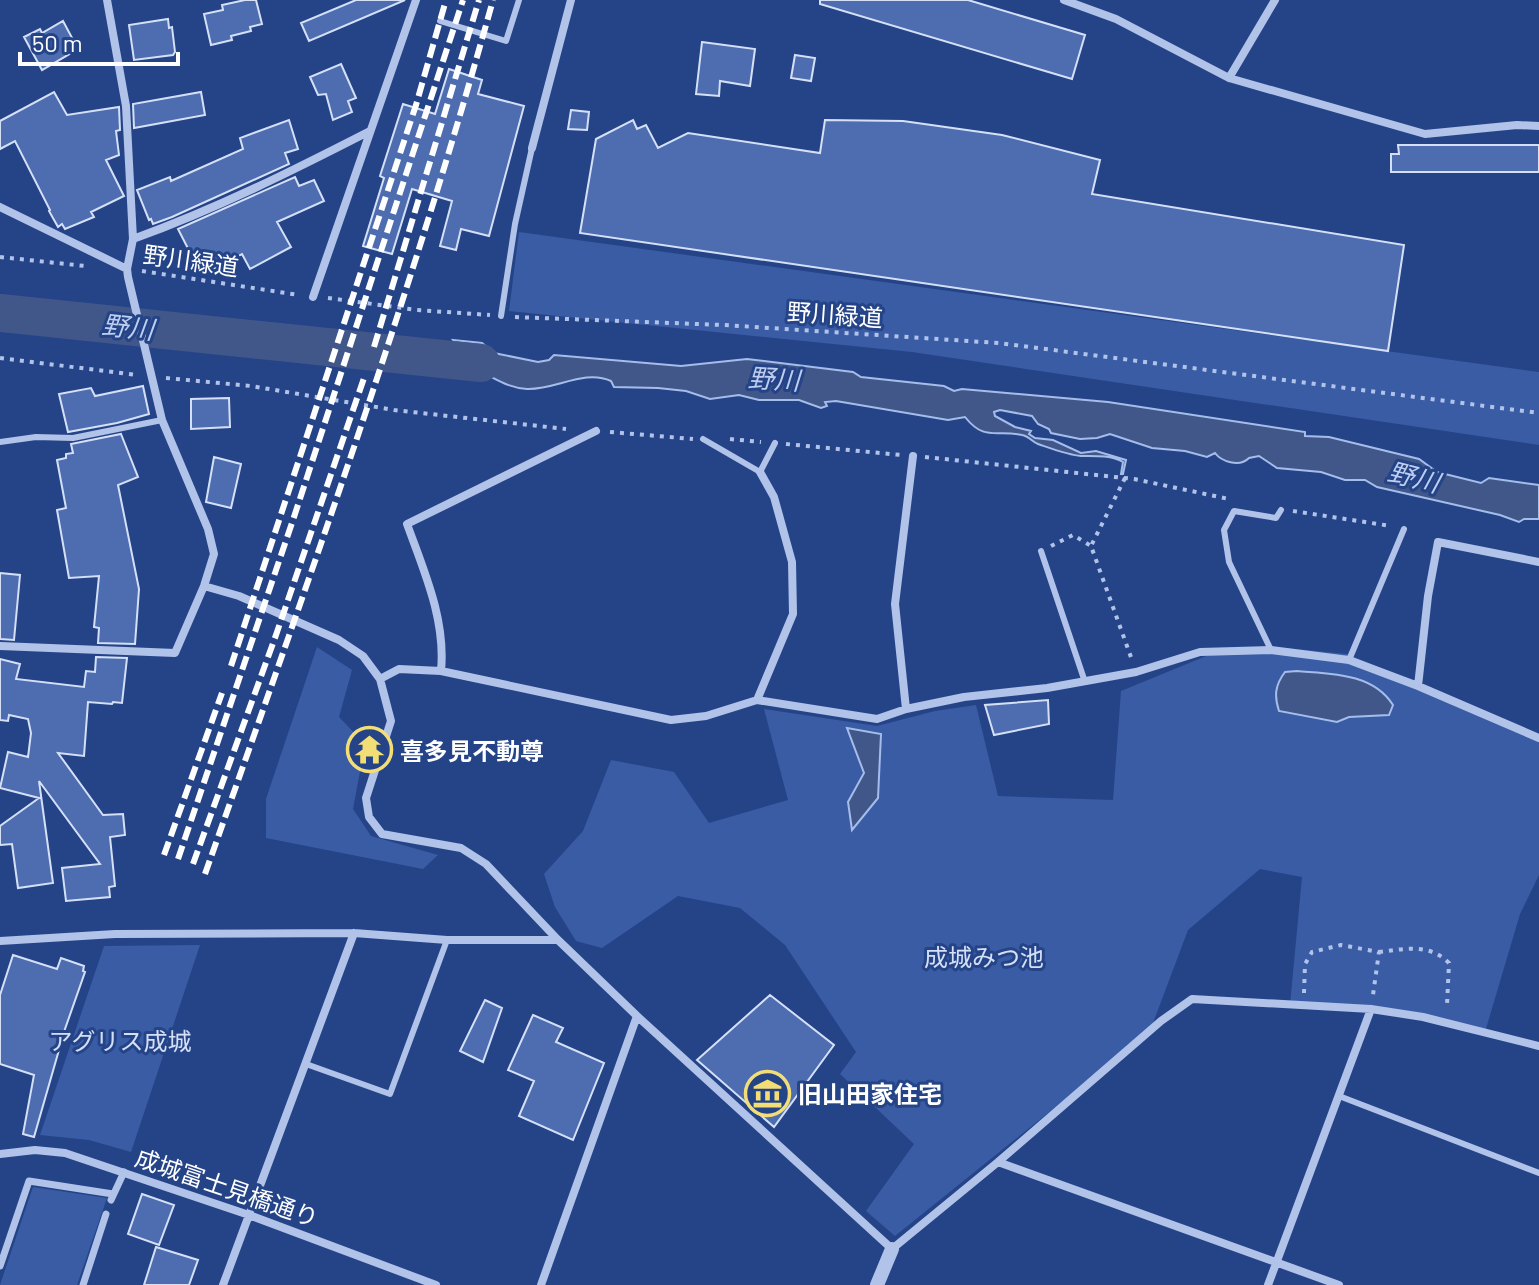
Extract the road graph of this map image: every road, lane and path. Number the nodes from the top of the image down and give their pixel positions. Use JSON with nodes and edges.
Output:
{"nodes":[{"id":1,"x":107,"y":0,"type":"edge"},
{"id":2,"x":416,"y":0,"type":"edge"},
{"id":3,"x":519,"y":0,"type":"edge"},
{"id":4,"x":571,"y":0,"type":"edge"},
{"id":5,"x":1064,"y":0,"type":"edge"},
{"id":6,"x":1275,"y":0,"type":"edge"},
{"id":7,"x":1082,"y":2,"type":"edge"},
{"id":8,"x":440,"y":21,"type":"dead end"},
{"id":9,"x":1229,"y":78,"type":"junction"},
{"id":10,"x":1539,"y":126,"type":"edge"},
{"id":11,"x":370,"y":131,"type":"junction"},
{"id":12,"x":532,"y":148,"type":"joint"},
{"id":13,"x":0,"y":207,"type":"edge"},
{"id":14,"x":133,"y":239,"type":"junction"},
{"id":15,"x":0,"y":257,"type":"edge"},
{"id":16,"x":96,"y":267,"type":"dead end"},
{"id":17,"x":127,"y":273,"type":"junction"},
{"id":18,"x":313,"y":297,"type":"junction"},
{"id":19,"x":501,"y":316,"type":"junction"},
{"id":20,"x":0,"y":358,"type":"edge"},
{"id":21,"x":150,"y":373,"type":"junction"},
{"id":22,"x":1539,"y":413,"type":"edge"},
{"id":23,"x":162,"y":420,"type":"junction"},
{"id":24,"x":596,"y":431,"type":"junction"},
{"id":25,"x":703,"y":439,"type":"junction"},
{"id":26,"x":0,"y":442,"type":"edge"},
{"id":27,"x":775,"y":443,"type":"junction"},
{"id":28,"x":913,"y":456,"type":"junction"},
{"id":29,"x":760,"y":472,"type":"junction"},
{"id":30,"x":1125,"y":478,"type":"junction"},
{"id":31,"x":1237,"y":501,"type":"dead end"},
{"id":32,"x":1281,"y":510,"type":"joint"},
{"id":33,"x":1404,"y":529,"type":"joint"},
{"id":34,"x":1091,"y":546,"type":"junction"},
{"id":35,"x":1041,"y":551,"type":"joint"},
{"id":36,"x":1539,"y":562,"type":"edge"},
{"id":37,"x":204,"y":586,"type":"junction"},
{"id":38,"x":0,"y":646,"type":"edge"},
{"id":39,"x":1271,"y":650,"type":"junction"},
{"id":40,"x":1349,"y":660,"type":"junction"},
{"id":41,"x":441,"y":671,"type":"junction"},
{"id":42,"x":1136,"y":672,"type":"junction"},
{"id":43,"x":380,"y":679,"type":"junction"},
{"id":44,"x":1085,"y":682,"type":"junction"},
{"id":45,"x":1418,"y":686,"type":"junction"},
{"id":46,"x":757,"y":700,"type":"junction"},
{"id":47,"x":906,"y":709,"type":"junction"},
{"id":48,"x":1539,"y":738,"type":"edge"},
{"id":49,"x":354,"y":933,"type":"junction"},
{"id":50,"x":447,"y":940,"type":"junction"},
{"id":51,"x":558,"y":940,"type":"junction"},
{"id":52,"x":0,"y":941,"type":"edge"},
{"id":53,"x":1379,"y":952,"type":"junction"},
{"id":54,"x":1304,"y":993,"type":"dead end"},
{"id":55,"x":1447,"y":1005,"type":"dead end"},
{"id":56,"x":1371,"y":1009,"type":"junction"},
{"id":57,"x":637,"y":1016,"type":"junction"},
{"id":58,"x":1539,"y":1046,"type":"edge"},
{"id":59,"x":306,"y":1064,"type":"junction"},
{"id":60,"x":1339,"y":1096,"type":"junction"},
{"id":61,"x":0,"y":1154,"type":"edge"},
{"id":62,"x":998,"y":1162,"type":"junction"},
{"id":63,"x":124,"y":1172,"type":"junction"},
{"id":64,"x":1539,"y":1173,"type":"edge"},
{"id":65,"x":106,"y":1214,"type":"dead end"},
{"id":66,"x":249,"y":1215,"type":"junction"},
{"id":67,"x":892,"y":1249,"type":"junction"},
{"id":68,"x":1277,"y":1263,"type":"junction"},
{"id":69,"x":0,"y":1266,"type":"edge"},
{"id":70,"x":83,"y":1285,"type":"edge"},
{"id":71,"x":223,"y":1285,"type":"edge"},
{"id":72,"x":436,"y":1285,"type":"edge"},
{"id":73,"x":541,"y":1285,"type":"edge"},
{"id":74,"x":877,"y":1285,"type":"edge"},
{"id":75,"x":1268,"y":1285,"type":"edge"},
{"id":76,"x":1339,"y":1285,"type":"edge"}],
"edges":[{"from":1,"to":14,"type":"street"},
{"from":2,"to":11,"type":"street"},
{"from":3,"to":8,"type":"lane"},
{"from":4,"to":12,"type":"street"},
{"from":5,"to":7,"type":"street"},
{"from":6,"to":9,"type":"street"},
{"from":7,"to":9,"type":"street"},
{"from":9,"to":10,"type":"street"},
{"from":11,"to":14,"type":"street"},
{"from":11,"to":18,"type":"street"},
{"from":12,"to":19,"type":"lane"},
{"from":13,"to":17,"type":"street"},
{"from":14,"to":17,"type":"street"},
{"from":15,"to":16,"type":"path"},
{"from":17,"to":18,"type":"path","name":"野川緑道"},
{"from":17,"to":21,"type":"street"},
{"from":18,"to":19,"type":"path","name":"野川緑道"},
{"from":19,"to":22,"type":"path","name":"野川緑道"},
{"from":20,"to":21,"type":"path"},
{"from":21,"to":23,"type":"street"},
{"from":21,"to":24,"type":"path"},
{"from":23,"to":26,"type":"lane"},
{"from":23,"to":37,"type":"street"},
{"from":24,"to":25,"type":"path"},
{"from":24,"to":41,"type":"street"},
{"from":25,"to":27,"type":"path"},
{"from":25,"to":29,"type":"lane"},
{"from":27,"to":28,"type":"path"},
{"from":27,"to":29,"type":"lane"},
{"from":28,"to":30,"type":"path"},
{"from":28,"to":47,"type":"street"},
{"from":29,"to":46,"type":"street"},
{"from":30,"to":31,"type":"path"},
{"from":30,"to":34,"type":"path"},
{"from":32,"to":33,"type":"path"},
{"from":32,"to":39,"type":"lane"},
{"from":33,"to":40,"type":"lane"},
{"from":34,"to":35,"type":"path"},
{"from":34,"to":42,"type":"path"},
{"from":35,"to":44,"type":"lane"},
{"from":36,"to":45,"type":"street"},
{"from":37,"to":38,"type":"street"},
{"from":37,"to":43,"type":"street"},
{"from":39,"to":40,"type":"street"},
{"from":39,"to":42,"type":"street"},
{"from":40,"to":45,"type":"street"},
{"from":41,"to":43,"type":"street"},
{"from":41,"to":46,"type":"street"},
{"from":42,"to":44,"type":"street"},
{"from":43,"to":51,"type":"street"},
{"from":44,"to":47,"type":"street"},
{"from":45,"to":48,"type":"street"},
{"from":46,"to":47,"type":"street"},
{"from":49,"to":50,"type":"street"},
{"from":49,"to":52,"type":"street"},
{"from":49,"to":59,"type":"street"},
{"from":50,"to":51,"type":"street"},
{"from":50,"to":59,"type":"lane"},
{"from":51,"to":57,"type":"street"},
{"from":53,"to":54,"type":"path"},
{"from":53,"to":55,"type":"path"},
{"from":53,"to":56,"type":"path"},
{"from":56,"to":58,"type":"street"},
{"from":56,"to":60,"type":"street"},
{"from":56,"to":62,"type":"street"},
{"from":57,"to":67,"type":"street"},
{"from":57,"to":73,"type":"street"},
{"from":59,"to":66,"type":"street"},
{"from":60,"to":64,"type":"lane"},
{"from":60,"to":68,"type":"street"},
{"from":61,"to":63,"type":"street","name":"成城富士見橋通り"},
{"from":62,"to":67,"type":"street"},
{"from":62,"to":68,"type":"street"},
{"from":63,"to":66,"type":"street","name":"成城富士見橋通り"},
{"from":63,"to":69,"type":"street"},
{"from":65,"to":70,"type":"street"},
{"from":66,"to":71,"type":"street"},
{"from":66,"to":72,"type":"street","name":"成城富士見橋通り"},
{"from":67,"to":74,"type":"street"},
{"from":68,"to":75,"type":"street"},
{"from":68,"to":76,"type":"street"}]}
